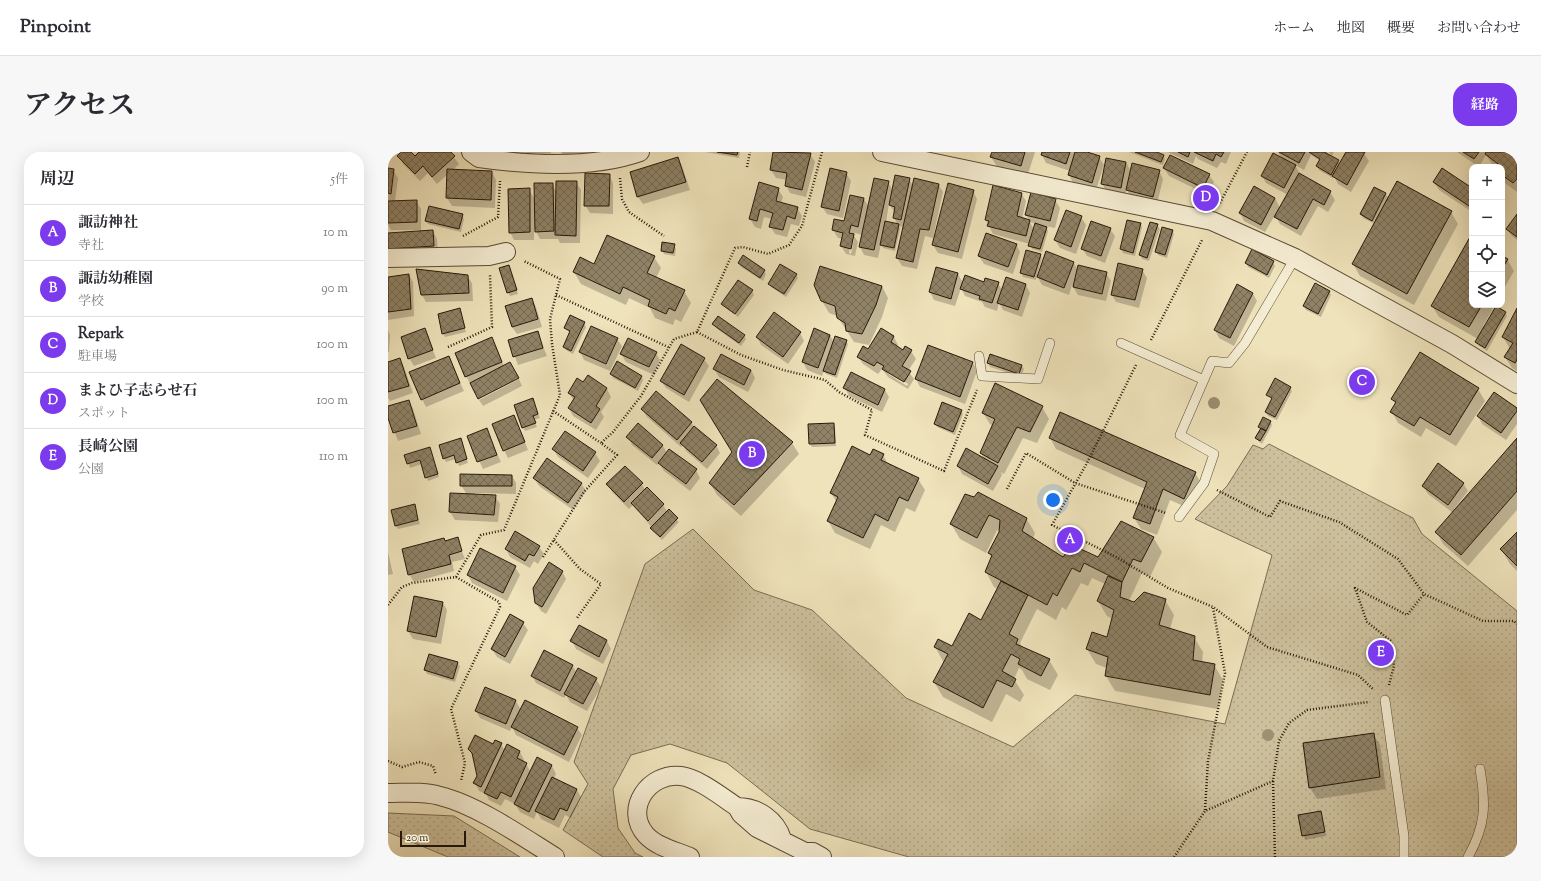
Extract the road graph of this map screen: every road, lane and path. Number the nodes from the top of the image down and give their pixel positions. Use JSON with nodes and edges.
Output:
{"nodes":[{"id":1,"x":471,"y":152,"type":"edge"},
{"id":2,"x":640,"y":152,"type":"edge"},
{"id":3,"x":750,"y":152,"type":"edge"},
{"id":4,"x":822,"y":152,"type":"edge"},
{"id":5,"x":882,"y":152,"type":"edge"},
{"id":6,"x":1247,"y":152,"type":"edge"},
{"id":7,"x":619,"y":160,"type":"junction"},
{"id":8,"x":500,"y":161,"type":"junction"},
{"id":9,"x":747,"y":166,"type":"dead end"},
{"id":10,"x":1215,"y":215,"type":"junction"},
{"id":11,"x":664,"y":236,"type":"dead end"},
{"id":12,"x":1202,"y":238,"type":"dead end"},
{"id":13,"x":497,"y":254,"type":"junction"},
{"id":14,"x":451,"y":257,"type":"junction"},
{"id":15,"x":388,"y":258,"type":"edge"},
{"id":16,"x":1295,"y":258,"type":"junction"},
{"id":17,"x":556,"y":295,"type":"junction"},
{"id":18,"x":1162,"y":315,"type":"dead end"},
{"id":19,"x":697,"y":332,"type":"junction"},
{"id":20,"x":1050,"y":343,"type":"dead end"},
{"id":21,"x":1121,"y":343,"type":"dead end"},
{"id":22,"x":448,"y":347,"type":"dead end"},
{"id":23,"x":668,"y":347,"type":"junction"},
{"id":24,"x":979,"y":356,"type":"dead end"},
{"id":25,"x":1134,"y":369,"type":"dead end"},
{"id":26,"x":982,"y":376,"type":"junction"},
{"id":27,"x":1204,"y":380,"type":"junction"},
{"id":28,"x":1517,"y":384,"type":"edge"},
{"id":29,"x":553,"y":411,"type":"junction"},
{"id":30,"x":601,"y":443,"type":"junction"},
{"id":31,"x":1204,"y":483,"type":"junction"},
{"id":32,"x":1075,"y":484,"type":"junction"},
{"id":33,"x":1007,"y":489,"type":"dead end"},
{"id":34,"x":1179,"y":518,"type":"joint"},
{"id":35,"x":554,"y":540,"type":"junction"},
{"id":36,"x":542,"y":557,"type":"dead end"},
{"id":37,"x":456,"y":577,"type":"junction"},
{"id":38,"x":1424,"y":594,"type":"junction"},
{"id":39,"x":388,"y":605,"type":"edge"},
{"id":40,"x":1213,"y":608,"type":"junction"},
{"id":41,"x":577,"y":618,"type":"dead end"},
{"id":42,"x":1517,"y":624,"type":"edge"},
{"id":43,"x":1385,"y":700,"type":"junction"},
{"id":44,"x":388,"y":761,"type":"edge"},
{"id":45,"x":1480,"y":769,"type":"dead end"},
{"id":46,"x":1273,"y":781,"type":"junction"},
{"id":47,"x":388,"y":793,"type":"edge"},
{"id":48,"x":439,"y":795,"type":"junction"},
{"id":49,"x":457,"y":801,"type":"junction"},
{"id":50,"x":1205,"y":811,"type":"junction"},
{"id":51,"x":806,"y":854,"type":"edge"},
{"id":52,"x":555,"y":857,"type":"edge"},
{"id":53,"x":690,"y":857,"type":"edge"},
{"id":54,"x":822,"y":857,"type":"edge"},
{"id":55,"x":1174,"y":857,"type":"edge"},
{"id":56,"x":1275,"y":857,"type":"edge"},
{"id":57,"x":1404,"y":857,"type":"edge"},
{"id":58,"x":1468,"y":857,"type":"edge"}],
"edges":[{"from":1,"to":8,"type":"street"},
{"from":2,"to":7,"type":"street"},
{"from":3,"to":9,"type":"path"},
{"from":4,"to":19,"type":"path"},
{"from":5,"to":10,"type":"street"},
{"from":6,"to":10,"type":"path"},
{"from":7,"to":8,"type":"street"},
{"from":7,"to":11,"type":"path"},
{"from":8,"to":14,"type":"path"},
{"from":10,"to":16,"type":"street"},
{"from":12,"to":18,"type":"path"},
{"from":13,"to":14,"type":"street"},
{"from":13,"to":17,"type":"path"},
{"from":13,"to":22,"type":"path"},
{"from":14,"to":15,"type":"street"},
{"from":16,"to":27,"type":"lane"},
{"from":16,"to":28,"type":"street"},
{"from":17,"to":23,"type":"path"},
{"from":17,"to":29,"type":"path"},
{"from":19,"to":23,"type":"path"},
{"from":19,"to":26,"type":"path"},
{"from":20,"to":26,"type":"lane"},
{"from":21,"to":27,"type":"lane"},
{"from":23,"to":30,"type":"path"},
{"from":24,"to":26,"type":"lane"},
{"from":25,"to":32,"type":"path"},
{"from":27,"to":31,"type":"lane"},
{"from":29,"to":30,"type":"path"},
{"from":29,"to":37,"type":"path"},
{"from":30,"to":35,"type":"path"},
{"from":31,"to":34,"type":"lane"},
{"from":31,"to":38,"type":"path"},
{"from":32,"to":33,"type":"path"},
{"from":32,"to":34,"type":"path"},
{"from":32,"to":40,"type":"path"},
{"from":35,"to":36,"type":"path"},
{"from":35,"to":41,"type":"path"},
{"from":37,"to":39,"type":"path"},
{"from":37,"to":49,"type":"path"},
{"from":38,"to":42,"type":"path"},
{"from":38,"to":43,"type":"path"},
{"from":40,"to":43,"type":"path"},
{"from":40,"to":50,"type":"path"},
{"from":43,"to":46,"type":"path"},
{"from":43,"to":57,"type":"lane"},
{"from":44,"to":48,"type":"path"},
{"from":45,"to":58,"type":"lane"},
{"from":46,"to":50,"type":"path"},
{"from":46,"to":56,"type":"path"},
{"from":47,"to":48,"type":"street"},
{"from":48,"to":49,"type":"street"},
{"from":49,"to":52,"type":"street"},
{"from":50,"to":55,"type":"path"},
{"from":51,"to":53,"type":"street"},
{"from":51,"to":54,"type":"street"}]}
